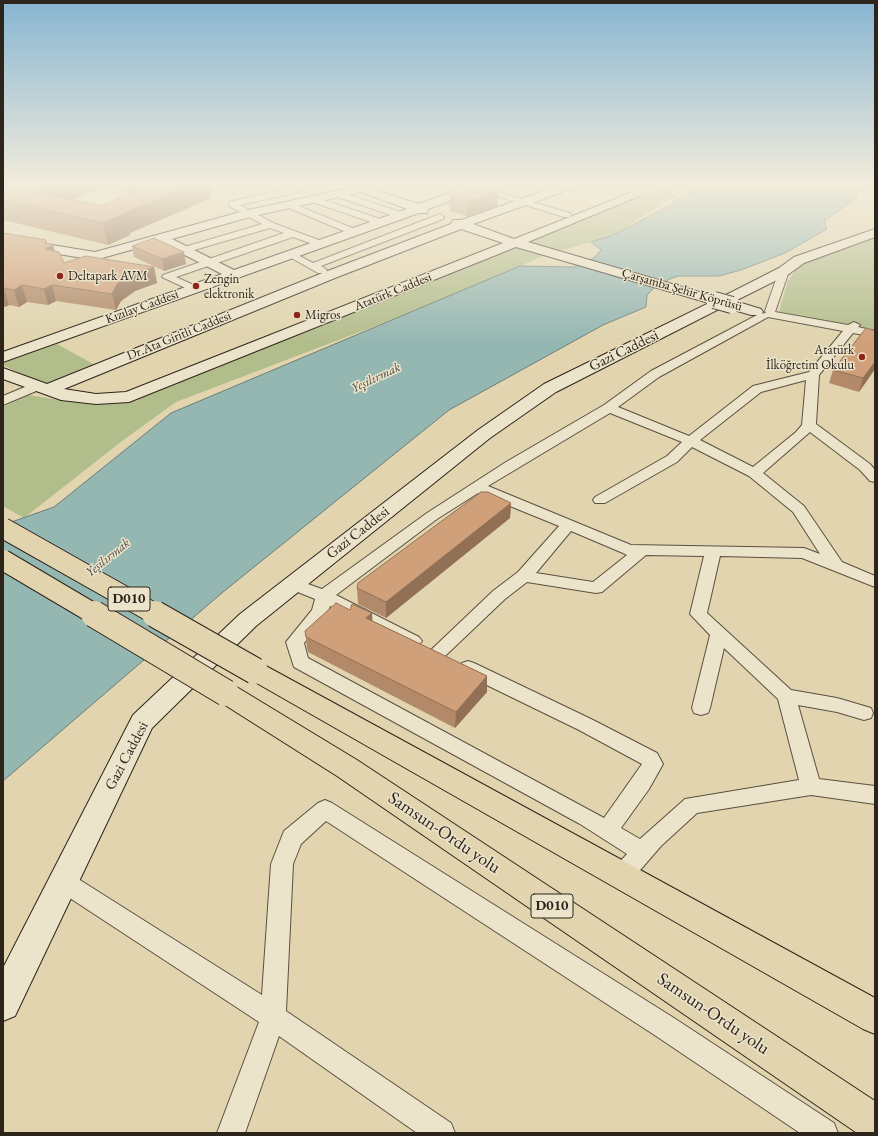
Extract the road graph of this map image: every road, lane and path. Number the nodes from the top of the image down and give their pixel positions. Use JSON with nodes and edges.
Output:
{"nodes":[{"id":1,"x":168,"y":236,"type":"edge"},
{"id":2,"x":232,"y":236,"type":"edge"},
{"id":3,"x":285,"y":236,"type":"edge"},
{"id":4,"x":297,"y":236,"type":"edge"},
{"id":5,"x":343,"y":236,"type":"edge"},
{"id":6,"x":391,"y":236,"type":"edge"},
{"id":7,"x":431,"y":236,"type":"edge"},
{"id":8,"x":495,"y":236,"type":"edge"},
{"id":9,"x":524,"y":236,"type":"edge"},
{"id":10,"x":528,"y":236,"type":"edge"},
{"id":11,"x":867,"y":236,"type":"edge"},
{"id":12,"x":161,"y":238,"type":"junction"},
{"id":13,"x":3,"y":241,"type":"edge"},
{"id":14,"x":512,"y":242,"type":"junction"},
{"id":15,"x":321,"y":244,"type":"junction"},
{"id":16,"x":184,"y":250,"type":"junction"},
{"id":17,"x":291,"y":255,"type":"junction"},
{"id":18,"x":209,"y":263,"type":"junction"},
{"id":19,"x":313,"y":266,"type":"junction"},
{"id":20,"x":234,"y":275,"type":"junction"},
{"id":21,"x":330,"y":275,"type":"junction"},
{"id":22,"x":778,"y":275,"type":"junction"},
{"id":23,"x":194,"y":289,"type":"junction"},
{"id":24,"x":764,"y":313,"type":"junction"},
{"id":25,"x":852,"y":328,"type":"junction"},
{"id":26,"x":875,"y":329,"type":"edge"},
{"id":27,"x":875,"y":334,"type":"edge"},
{"id":28,"x":3,"y":358,"type":"edge"},
{"id":29,"x":3,"y":373,"type":"edge"},
{"id":30,"x":813,"y":375,"type":"junction"},
{"id":31,"x":43,"y":388,"type":"junction"},
{"id":32,"x":3,"y":401,"type":"edge"},
{"id":33,"x":609,"y":408,"type":"junction"},
{"id":34,"x":809,"y":425,"type":"junction"},
{"id":35,"x":691,"y":440,"type":"junction"},
{"id":36,"x":870,"y":465,"type":"edge"},
{"id":37,"x":754,"y":473,"type":"junction"},
{"id":38,"x":875,"y":478,"type":"edge"},
{"id":39,"x":477,"y":487,"type":"junction"},
{"id":40,"x":600,"y":500,"type":"dead end"},
{"id":41,"x":568,"y":525,"type":"junction"},
{"id":42,"x":3,"y":528,"type":"edge"},
{"id":43,"x":643,"y":550,"type":"junction"},
{"id":44,"x":713,"y":551,"type":"junction"},
{"id":45,"x":3,"y":560,"type":"edge"},
{"id":46,"x":836,"y":566,"type":"junction"},
{"id":47,"x":524,"y":576,"type":"junction"},
{"id":48,"x":875,"y":582,"type":"edge"},
{"id":49,"x":294,"y":584,"type":"junction"},
{"id":50,"x":324,"y":596,"type":"junction"},
{"id":51,"x":719,"y":633,"type":"junction"},
{"id":52,"x":438,"y":653,"type":"junction"},
{"id":53,"x":786,"y":696,"type":"junction"},
{"id":54,"x":701,"y":708,"type":"dead end"},
{"id":55,"x":864,"y":713,"type":"dead end"},
{"id":56,"x":811,"y":787,"type":"junction"},
{"id":57,"x":875,"y":795,"type":"edge"},
{"id":58,"x":607,"y":830,"type":"junction"},
{"id":59,"x":642,"y":852,"type":"junction"},
{"id":60,"x":621,"y":876,"type":"junction"},
{"id":61,"x":64,"y":882,"type":"junction"},
{"id":62,"x":3,"y":1004,"type":"edge"},
{"id":63,"x":273,"y":1017,"type":"junction"},
{"id":64,"x":875,"y":1017,"type":"edge"},
{"id":65,"x":875,"y":1123,"type":"edge"},
{"id":66,"x":231,"y":1133,"type":"edge"},
{"id":67,"x":441,"y":1133,"type":"edge"},
{"id":68,"x":824,"y":1133,"type":"edge"}],
"edges":[{"from":1,"to":12,"type":"street"},
{"from":2,"to":16,"type":"street"},
{"from":3,"to":18,"type":"street"},
{"from":4,"to":15,"type":"street"},
{"from":5,"to":15,"type":"street","name":"Kızılay Caddesi"},
{"from":6,"to":19,"type":"street"},
{"from":7,"to":21,"type":"street","name":"Dr.Ata Giritli Caddesi"},
{"from":8,"to":14,"type":"street","name":"Çarşamba Şehir Köprüsü"},
{"from":9,"to":14,"type":"street","name":"Atatürk Caddesi"},
{"from":10,"to":14,"type":"street","name":"Atatürk Caddesi"},
{"from":11,"to":22,"type":"street","name":"Gazi Caddesi"},
{"from":12,"to":13,"type":"street"},
{"from":12,"to":16,"type":"street"},
{"from":14,"to":24,"type":"street","name":"Çarşamba Şehir Köprüsü","bridge":true},
{"from":14,"to":31,"type":"street","name":"Atatürk Caddesi"},
{"from":15,"to":17,"type":"street","name":"Kızılay Caddesi"},
{"from":16,"to":18,"type":"street"},
{"from":17,"to":19,"type":"street"},
{"from":17,"to":20,"type":"street","name":"Kızılay Caddesi"},
{"from":18,"to":20,"type":"street"},
{"from":18,"to":23,"type":"street"},
{"from":19,"to":21,"type":"street"},
{"from":20,"to":23,"type":"street","name":"Kızılay Caddesi"},
{"from":21,"to":31,"type":"street","name":"Dr.Ata Giritli Caddesi"},
{"from":22,"to":24,"type":"street"},
{"from":22,"to":49,"type":"street","name":"Gazi Caddesi"},
{"from":23,"to":28,"type":"street","name":"Kızılay Caddesi"},
{"from":24,"to":25,"type":"street"},
{"from":24,"to":33,"type":"street"},
{"from":25,"to":26,"type":"street"},
{"from":25,"to":27,"type":"street"},
{"from":25,"to":30,"type":"street"},
{"from":29,"to":31,"type":"street","name":"Atatürk Caddesi"},
{"from":30,"to":34,"type":"street"},
{"from":30,"to":35,"type":"street"},
{"from":31,"to":32,"type":"street"},
{"from":33,"to":35,"type":"street"},
{"from":33,"to":39,"type":"street"},
{"from":34,"to":36,"type":"street"},
{"from":34,"to":37,"type":"street"},
{"from":35,"to":37,"type":"street"},
{"from":35,"to":40,"type":"street"},
{"from":36,"to":38,"type":"street"},
{"from":37,"to":46,"type":"street"},
{"from":39,"to":41,"type":"street"},
{"from":39,"to":50,"type":"street"},
{"from":41,"to":43,"type":"street"},
{"from":41,"to":47,"type":"street"},
{"from":42,"to":60,"type":"highway","number":"D010","bridge":true},
{"from":43,"to":44,"type":"street"},
{"from":43,"to":47,"type":"street"},
{"from":44,"to":46,"type":"street"},
{"from":44,"to":51,"type":"street"},
{"from":45,"to":65,"type":"highway","name":"Samsun-Ordu yolu","number":"D010","bridge":true},
{"from":46,"to":48,"type":"street"},
{"from":47,"to":52,"type":"street"},
{"from":49,"to":50,"type":"street"},
{"from":49,"to":61,"type":"street","name":"Gazi Caddesi"},
{"from":50,"to":52,"type":"street"},
{"from":50,"to":58,"type":"street"},
{"from":51,"to":53,"type":"street"},
{"from":51,"to":54,"type":"street"},
{"from":52,"to":58,"type":"street"},
{"from":53,"to":55,"type":"street"},
{"from":53,"to":56,"type":"street"},
{"from":56,"to":57,"type":"street"},
{"from":56,"to":59,"type":"street"},
{"from":58,"to":59,"type":"street"},
{"from":59,"to":60,"type":"street"},
{"from":60,"to":64,"type":"highway","number":"D010"},
{"from":61,"to":62,"type":"street","name":"Gazi Caddesi"},
{"from":61,"to":63,"type":"street"},
{"from":63,"to":66,"type":"street"},
{"from":63,"to":67,"type":"street"},
{"from":63,"to":68,"type":"street"}]}
